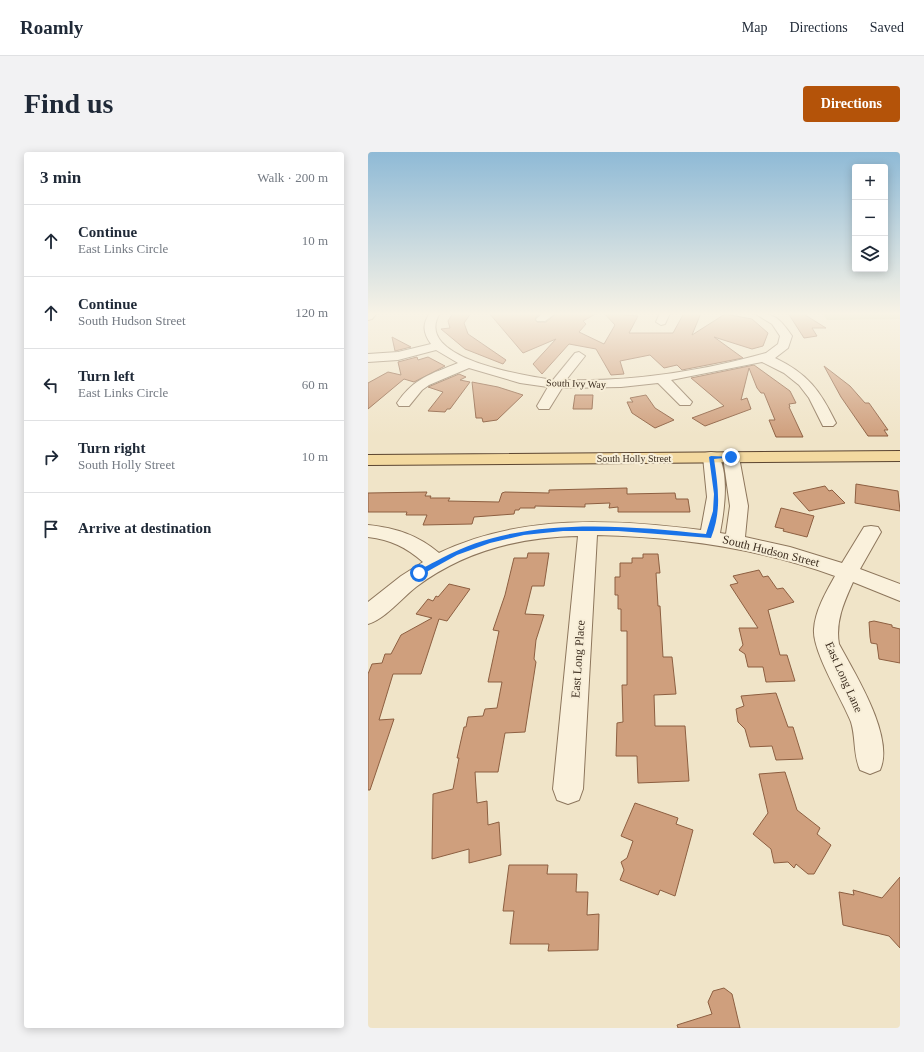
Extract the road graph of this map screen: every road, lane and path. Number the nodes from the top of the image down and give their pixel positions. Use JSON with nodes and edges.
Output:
{"nodes":[{"id":1,"x":406,"y":354,"type":"edge"},
{"id":2,"x":449,"y":354,"type":"edge"},
{"id":3,"x":772,"y":354,"type":"edge"},
{"id":4,"x":579,"y":356,"type":"dead end"},
{"id":5,"x":368,"y":358,"type":"edge"},
{"id":6,"x":764,"y":358,"type":"junction"},
{"id":7,"x":470,"y":363,"type":"junction"},
{"id":8,"x":661,"y":378,"type":"junction"},
{"id":9,"x":557,"y":384,"type":"junction"},
{"id":10,"x":685,"y":402,"type":"dead end"},
{"id":11,"x":404,"y":404,"type":"dead end"},
{"id":12,"x":544,"y":406,"type":"dead end"},
{"id":13,"x":828,"y":423,"type":"dead end"},
{"id":14,"x":900,"y":456,"type":"edge"},
{"id":15,"x":711,"y":457,"type":"junction"},
{"id":16,"x":731,"y":457,"type":"junction"},
{"id":17,"x":368,"y":460,"type":"edge"},
{"id":18,"x":588,"y":529,"type":"junction"},
{"id":19,"x":368,"y":531,"type":"edge"},
{"id":20,"x":871,"y":532,"type":"dead end"},
{"id":21,"x":709,"y":536,"type":"junction"},
{"id":22,"x":735,"y":541,"type":"junction"},
{"id":23,"x":437,"y":563,"type":"junction"},
{"id":24,"x":847,"y":573,"type":"junction"},
{"id":25,"x":900,"y":593,"type":"edge"},
{"id":26,"x":368,"y":615,"type":"edge"},
{"id":27,"x":870,"y":760,"type":"dead end"},
{"id":28,"x":568,"y":789,"type":"dead end"}],
"edges":[{"from":1,"to":5,"type":"street"},
{"from":2,"to":7,"type":"street","name":"South Ivy Way"},
{"from":3,"to":6,"type":"street","name":"South Ivy Way"},
{"from":4,"to":9,"type":"street"},
{"from":6,"to":8,"type":"street","name":"South Ivy Way"},
{"from":6,"to":13,"type":"street"},
{"from":7,"to":9,"type":"street","name":"South Ivy Way"},
{"from":7,"to":11,"type":"street"},
{"from":8,"to":9,"type":"street","name":"South Ivy Way"},
{"from":8,"to":10,"type":"street"},
{"from":9,"to":12,"type":"street"},
{"from":14,"to":16,"type":"main road","name":"South Holly Street"},
{"from":15,"to":16,"type":"main road","name":"South Holly Street"},
{"from":15,"to":17,"type":"main road","name":"South Holly Street"},
{"from":15,"to":21,"type":"street"},
{"from":16,"to":22,"type":"street"},
{"from":18,"to":21,"type":"street","name":"South Hudson Street"},
{"from":18,"to":23,"type":"street","name":"South Hudson Street"},
{"from":18,"to":28,"type":"street","name":"East Long Place"},
{"from":19,"to":23,"type":"street"},
{"from":20,"to":24,"type":"street"},
{"from":21,"to":22,"type":"street","name":"South Hudson Street"},
{"from":22,"to":24,"type":"street","name":"South Hudson Street"},
{"from":23,"to":26,"type":"street","name":"South Hudson Street"},
{"from":24,"to":25,"type":"street","name":"South Hudson Street"},
{"from":24,"to":27,"type":"street","name":"East Long Lane"}]}
